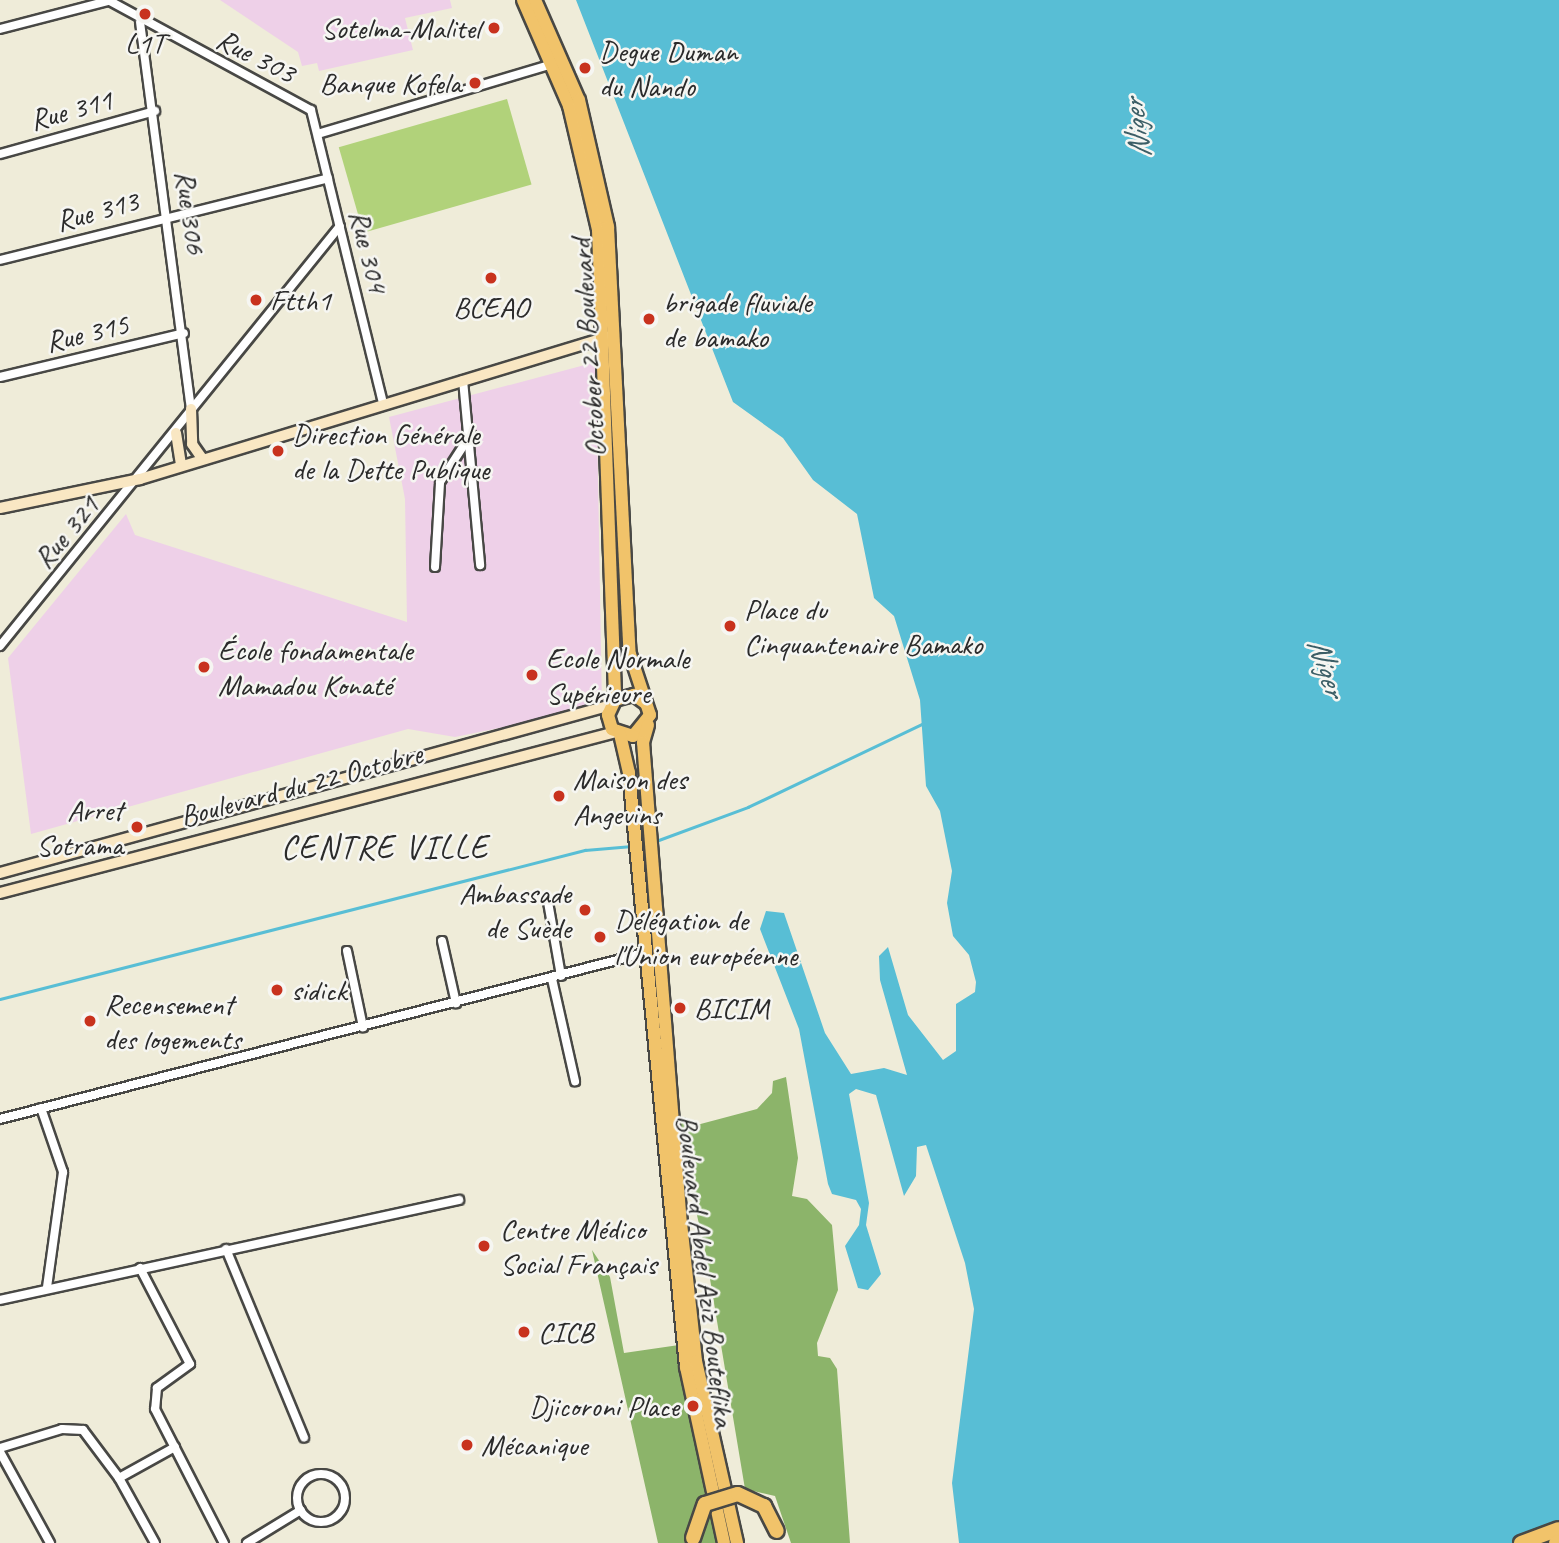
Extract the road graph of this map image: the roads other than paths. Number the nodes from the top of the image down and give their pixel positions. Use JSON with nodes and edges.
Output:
{"nodes":[{"id":1,"x":110,"y":0,"type":"edge"},
{"id":2,"x":523,"y":0,"type":"edge"},
{"id":3,"x":534,"y":0,"type":"edge"},
{"id":4,"x":140,"y":22,"type":"junction"},
{"id":5,"x":0,"y":29,"type":"edge"},
{"id":6,"x":558,"y":63,"type":"junction"},
{"id":7,"x":311,"y":110,"type":"joint"},
{"id":8,"x":155,"y":111,"type":"junction"},
{"id":9,"x":321,"y":133,"type":"junction"},
{"id":10,"x":0,"y":154,"type":"edge"},
{"id":11,"x":328,"y":178,"type":"junction"},
{"id":12,"x":169,"y":215,"type":"junction"},
{"id":13,"x":340,"y":226,"type":"junction"},
{"id":14,"x":0,"y":260,"type":"edge"},
{"id":15,"x":184,"y":333,"type":"junction"},
{"id":16,"x":611,"y":335,"type":"junction"},
{"id":17,"x":0,"y":377,"type":"edge"},
{"id":18,"x":463,"y":380,"type":"junction"},
{"id":19,"x":383,"y":403,"type":"junction"},
{"id":20,"x":191,"y":410,"type":"junction"},
{"id":21,"x":176,"y":433,"type":"junction"},
{"id":22,"x":471,"y":434,"type":"junction"},
{"id":23,"x":201,"y":457,"type":"junction"},
{"id":24,"x":181,"y":463,"type":"junction"},
{"id":25,"x":140,"y":479,"type":"junction"},
{"id":26,"x":0,"y":508,"type":"edge"},
{"id":27,"x":480,"y":565,"type":"dead end"},
{"id":28,"x":435,"y":567,"type":"dead end"},
{"id":29,"x":0,"y":646,"type":"edge"},
{"id":30,"x":613,"y":702,"type":"junction"},
{"id":31,"x":645,"y":703,"type":"junction"},
{"id":32,"x":649,"y":722,"type":"junction"},
{"id":33,"x":618,"y":733,"type":"junction"},
{"id":34,"x":0,"y":873,"type":"edge"},
{"id":35,"x":0,"y":892,"type":"edge"},
{"id":36,"x":548,"y":902,"type":"dead end"},
{"id":37,"x":442,"y":941,"type":"dead end"},
{"id":38,"x":661,"y":950,"type":"junction"},
{"id":39,"x":347,"y":951,"type":"dead end"},
{"id":40,"x":644,"y":953,"type":"junction"},
{"id":41,"x":557,"y":978,"type":"junction"},
{"id":42,"x":456,"y":1003,"type":"junction"},
{"id":43,"x":363,"y":1027,"type":"junction"},
{"id":44,"x":575,"y":1081,"type":"dead end"},
{"id":45,"x":41,"y":1108,"type":"junction"},
{"id":46,"x":0,"y":1119,"type":"edge"},
{"id":47,"x":459,"y":1200,"type":"dead end"},
{"id":48,"x":226,"y":1250,"type":"junction"},
{"id":49,"x":140,"y":1268,"type":"junction"},
{"id":50,"x":47,"y":1288,"type":"junction"},
{"id":51,"x":0,"y":1300,"type":"edge"},
{"id":52,"x":304,"y":1437,"type":"dead end"},
{"id":53,"x":175,"y":1447,"type":"junction"},
{"id":54,"x":0,"y":1450,"type":"edge"},
{"id":55,"x":119,"y":1478,"type":"junction"},
{"id":56,"x":301,"y":1510,"type":"junction"},
{"id":57,"x":1559,"y":1529,"type":"edge"},
{"id":58,"x":778,"y":1537,"type":"edge"},
{"id":59,"x":694,"y":1540,"type":"edge"},
{"id":60,"x":50,"y":1543,"type":"edge"},
{"id":61,"x":155,"y":1543,"type":"edge"},
{"id":62,"x":224,"y":1543,"type":"edge"},
{"id":63,"x":247,"y":1543,"type":"edge"},
{"id":64,"x":724,"y":1543,"type":"edge"},
{"id":65,"x":737,"y":1543,"type":"edge"},
{"id":66,"x":1521,"y":1543,"type":"edge"}],
"edges":[{"from":1,"to":4,"type":"street","name":"Rue 303"},
{"from":1,"to":5,"type":"street"},
{"from":2,"to":6,"type":"main road"},
{"from":3,"to":6,"type":"main road"},
{"from":4,"to":7,"type":"street","name":"Rue 303"},
{"from":4,"to":8,"type":"street","name":"Rue 306"},
{"from":6,"to":9,"type":"street"},
{"from":6,"to":16,"type":"main road"},
{"from":7,"to":9,"type":"street","name":"Rue 304"},
{"from":8,"to":10,"type":"street","name":"Rue 311"},
{"from":8,"to":12,"type":"street","name":"Rue 306"},
{"from":9,"to":11,"type":"street","name":"Rue 304"},
{"from":11,"to":12,"type":"street","name":"Rue 313"},
{"from":11,"to":13,"type":"street","name":"Rue 304"},
{"from":12,"to":14,"type":"street","name":"Rue 313"},
{"from":12,"to":15,"type":"street","name":"Rue 306"},
{"from":13,"to":19,"type":"street","name":"Rue 304"},
{"from":13,"to":20,"type":"street","name":"Rue 321"},
{"from":15,"to":17,"type":"street","name":"Rue 315"},
{"from":15,"to":20,"type":"street","name":"Rue 306"},
{"from":16,"to":18,"type":"main road"},
{"from":16,"to":30,"type":"main road"},
{"from":16,"to":31,"type":"main road","name":"October 22 Boulevard"},
{"from":18,"to":19,"type":"main road"},
{"from":18,"to":22,"type":"street"},
{"from":19,"to":23,"type":"main road"},
{"from":20,"to":21,"type":"street","name":"Rue 321"},
{"from":20,"to":23,"type":"main road"},
{"from":21,"to":24,"type":"main road"},
{"from":21,"to":25,"type":"street","name":"Rue 321"},
{"from":22,"to":27,"type":"street"},
{"from":22,"to":28,"type":"street"},
{"from":23,"to":24,"type":"main road"},
{"from":24,"to":25,"type":"main road"},
{"from":25,"to":26,"type":"main road"},
{"from":25,"to":29,"type":"street","name":"Rue 321"},
{"from":30,"to":31,"type":"main road"},
{"from":30,"to":33,"type":"main road"},
{"from":30,"to":34,"type":"main road","name":"Boulevard du 22 Octobre"},
{"from":31,"to":32,"type":"main road"},
{"from":32,"to":33,"type":"main road"},
{"from":32,"to":38,"type":"main road","name":"Boulevard Abdel Aziz Bouteflika"},
{"from":33,"to":35,"type":"main road","name":"Boulevard du 22 Octobre"},
{"from":33,"to":40,"type":"main road","name":"Boulevard Abdel Aziz Bouteflika"},
{"from":36,"to":41,"type":"street"},
{"from":37,"to":42,"type":"street"},
{"from":38,"to":40,"type":"street"},
{"from":38,"to":65,"type":"main road","name":"Boulevard Abdel Aziz Bouteflika"},
{"from":39,"to":43,"type":"street"},
{"from":40,"to":41,"type":"street"},
{"from":40,"to":64,"type":"main road","name":"Boulevard Abdel Aziz Bouteflika"},
{"from":41,"to":42,"type":"street"},
{"from":41,"to":44,"type":"street"},
{"from":42,"to":43,"type":"street"},
{"from":43,"to":45,"type":"street"},
{"from":45,"to":46,"type":"street"},
{"from":45,"to":50,"type":"street"},
{"from":47,"to":48,"type":"street"},
{"from":48,"to":49,"type":"street"},
{"from":48,"to":52,"type":"street"},
{"from":49,"to":50,"type":"street"},
{"from":49,"to":53,"type":"street"},
{"from":50,"to":51,"type":"street"},
{"from":53,"to":55,"type":"street"},
{"from":53,"to":62,"type":"street"},
{"from":54,"to":55,"type":"street"},
{"from":54,"to":60,"type":"street"},
{"from":55,"to":61,"type":"street"},
{"from":56,"to":56,"type":"street"},
{"from":56,"to":63,"type":"street"},
{"from":57,"to":66,"type":"highway"},
{"from":58,"to":59,"type":"highway","bridge":true}]}
